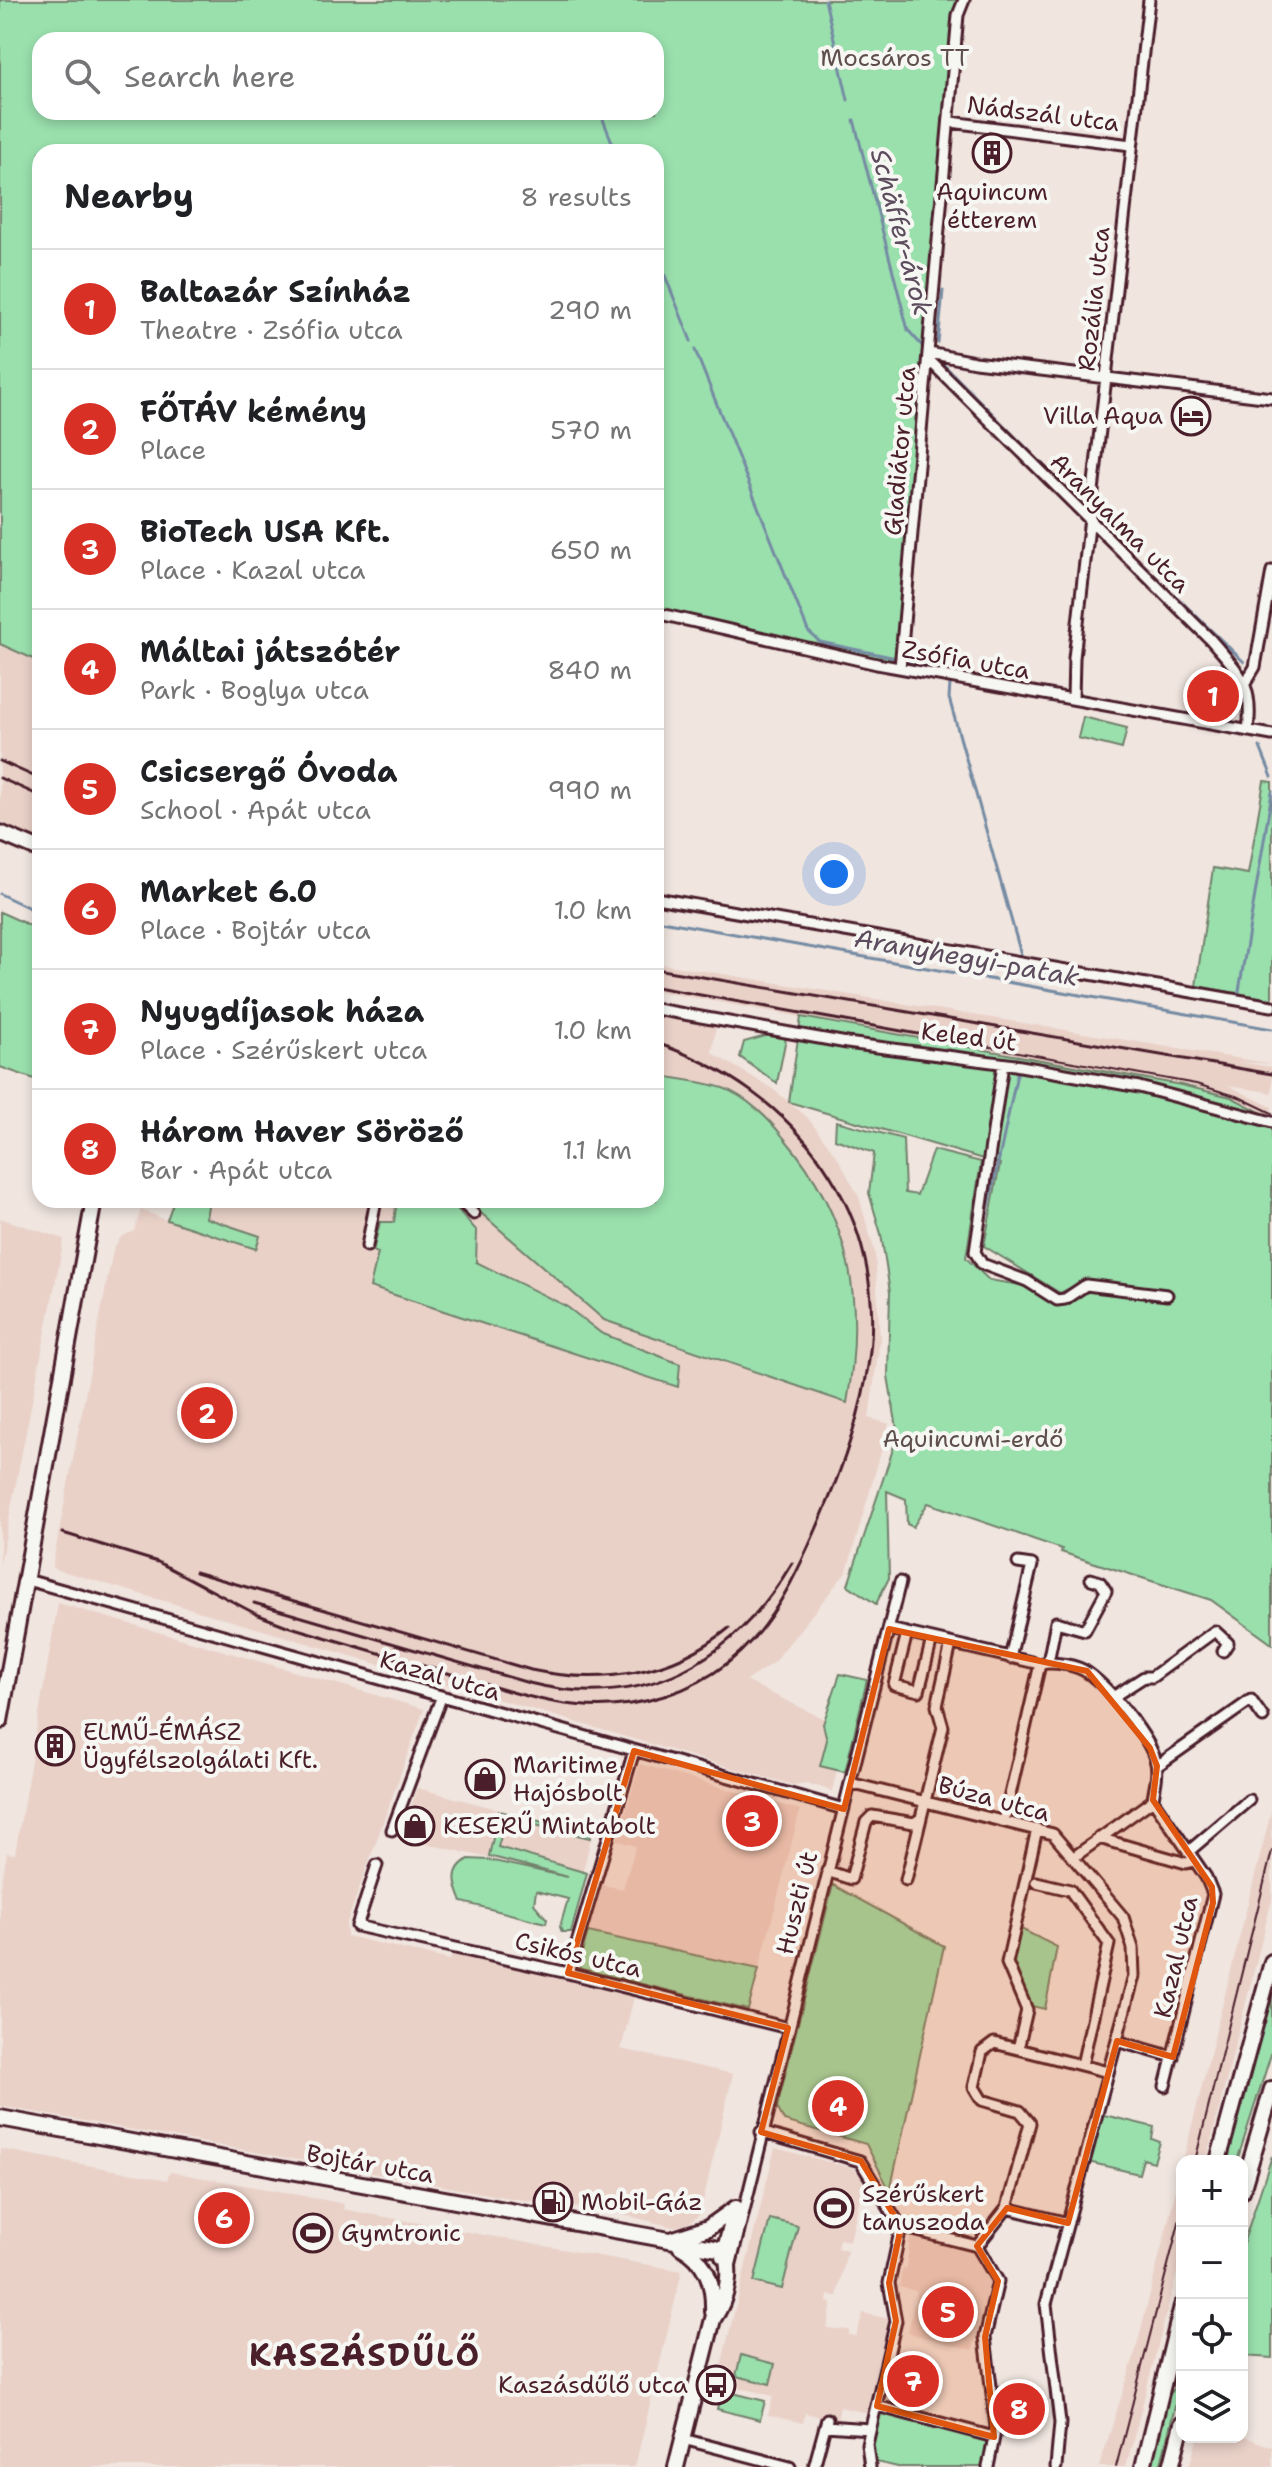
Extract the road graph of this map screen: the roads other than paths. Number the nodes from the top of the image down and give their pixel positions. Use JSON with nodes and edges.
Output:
{"nodes":[{"id":1,"x":964,"y":0,"type":"edge"},
{"id":2,"x":1149,"y":0,"type":"edge"},
{"id":3,"x":951,"y":122,"type":"junction"},
{"id":4,"x":1131,"y":145,"type":"junction"},
{"id":5,"x":928,"y":356,"type":"junction"},
{"id":6,"x":1105,"y":378,"type":"junction"},
{"id":7,"x":1272,"y":398,"type":"edge"},
{"id":8,"x":1089,"y":521,"type":"junction"},
{"id":9,"x":1272,"y":571,"type":"edge"},
{"id":10,"x":664,"y":615,"type":"edge"},
{"id":11,"x":900,"y":668,"type":"junction"},
{"id":12,"x":1246,"y":682,"type":"junction"},
{"id":13,"x":1073,"y":699,"type":"junction"},
{"id":14,"x":1248,"y":731,"type":"junction"},
{"id":15,"x":1272,"y":735,"type":"edge"},
{"id":16,"x":0,"y":833,"type":"edge"},
{"id":17,"x":32,"y":847,"type":"edge"},
{"id":18,"x":664,"y":899,"type":"edge"},
{"id":19,"x":1272,"y":1006,"type":"edge"},
{"id":20,"x":664,"y":1010,"type":"edge"},
{"id":21,"x":1003,"y":1064,"type":"junction"},
{"id":22,"x":1272,"y":1122,"type":"edge"},
{"id":23,"x":93,"y":1208,"type":"edge"},
{"id":24,"x":374,"y":1208,"type":"edge"},
{"id":25,"x":468,"y":1208,"type":"edge"},
{"id":26,"x":474,"y":1214,"type":"dead end"},
{"id":27,"x":367,"y":1246,"type":"dead end"},
{"id":28,"x":1167,"y":1295,"type":"dead end"},
{"id":29,"x":1018,"y":1563,"type":"dead end"},
{"id":30,"x":1091,"y":1579,"type":"dead end"},
{"id":31,"x":27,"y":1580,"type":"junction"},
{"id":32,"x":900,"y":1582,"type":"dead end"},
{"id":33,"x":889,"y":1629,"type":"junction"},
{"id":34,"x":907,"y":1633,"type":"junction"},
{"id":35,"x":932,"y":1639,"type":"junction"},
{"id":36,"x":951,"y":1644,"type":"junction"},
{"id":37,"x":1223,"y":1651,"type":"dead end"},
{"id":38,"x":1010,"y":1658,"type":"junction"},
{"id":39,"x":1044,"y":1663,"type":"junction"},
{"id":40,"x":1113,"y":1697,"type":"junction"},
{"id":41,"x":441,"y":1698,"type":"junction"},
{"id":42,"x":1,"y":1711,"type":"edge"},
{"id":43,"x":1263,"y":1717,"type":"dead end"},
{"id":44,"x":634,"y":1751,"type":"junction"},
{"id":45,"x":1157,"y":1766,"type":"junction"},
{"id":46,"x":850,"y":1783,"type":"junction"},
{"id":47,"x":1153,"y":1800,"type":"junction"},
{"id":48,"x":1249,"y":1800,"type":"dead end"},
{"id":49,"x":925,"y":1801,"type":"junction"},
{"id":50,"x":844,"y":1809,"type":"junction"},
{"id":51,"x":920,"y":1819,"type":"junction"},
{"id":52,"x":1004,"y":1821,"type":"junction"},
{"id":53,"x":1037,"y":1829,"type":"junction"},
{"id":54,"x":392,"y":1830,"type":"dead end"},
{"id":55,"x":1099,"y":1838,"type":"junction"},
{"id":56,"x":1188,"y":1852,"type":"junction"},
{"id":57,"x":1074,"y":1857,"type":"junction"},
{"id":58,"x":1194,"y":1861,"type":"junction"},
{"id":59,"x":377,"y":1865,"type":"dead end"},
{"id":60,"x":827,"y":1871,"type":"junction"},
{"id":61,"x":906,"y":1880,"type":"dead end"},
{"id":62,"x":1036,"y":1882,"type":"dead end"},
{"id":63,"x":1131,"y":1940,"type":"junction"},
{"id":64,"x":1109,"y":1944,"type":"junction"},
{"id":65,"x":1272,"y":1962,"type":"edge"},
{"id":66,"x":568,"y":1973,"type":"junction"},
{"id":67,"x":788,"y":2028,"type":"junction"},
{"id":68,"x":1117,"y":2041,"type":"junction"},
{"id":69,"x":1018,"y":2049,"type":"junction"},
{"id":70,"x":1173,"y":2057,"type":"junction"},
{"id":71,"x":1082,"y":2065,"type":"junction"},
{"id":72,"x":1108,"y":2072,"type":"junction"},
{"id":73,"x":1165,"y":2086,"type":"dead end"},
{"id":74,"x":1272,"y":2089,"type":"edge"},
{"id":75,"x":3,"y":2121,"type":"edge"},
{"id":76,"x":761,"y":2132,"type":"junction"},
{"id":77,"x":1220,"y":2155,"type":"edge"},
{"id":78,"x":1248,"y":2171,"type":"edge"},
{"id":79,"x":748,"y":2184,"type":"junction"},
{"id":80,"x":736,"y":2208,"type":"junction"},
{"id":81,"x":1007,"y":2208,"type":"junction"},
{"id":82,"x":1068,"y":2223,"type":"junction"},
{"id":83,"x":901,"y":2227,"type":"junction"},
{"id":84,"x":737,"y":2236,"type":"junction"},
{"id":85,"x":670,"y":2240,"type":"junction"},
{"id":86,"x":977,"y":2246,"type":"junction"},
{"id":87,"x":724,"y":2250,"type":"junction"},
{"id":88,"x":730,"y":2267,"type":"junction"},
{"id":89,"x":713,"y":2295,"type":"junction"},
{"id":90,"x":713,"y":2319,"type":"junction"},
{"id":91,"x":1176,"y":2331,"type":"edge"},
{"id":92,"x":877,"y":2406,"type":"junction"},
{"id":93,"x":870,"y":2429,"type":"junction"},
{"id":94,"x":994,"y":2437,"type":"junction"},
{"id":95,"x":683,"y":2439,"type":"junction"},
{"id":96,"x":1177,"y":2443,"type":"edge"},
{"id":97,"x":676,"y":2467,"type":"edge"},
{"id":98,"x":790,"y":2467,"type":"edge"},
{"id":99,"x":814,"y":2467,"type":"edge"},
{"id":100,"x":870,"y":2467,"type":"edge"},
{"id":101,"x":988,"y":2467,"type":"edge"},
{"id":102,"x":1056,"y":2467,"type":"edge"},
{"id":103,"x":1143,"y":2467,"type":"edge"},
{"id":104,"x":1171,"y":2467,"type":"edge"}],
"edges":[{"from":1,"to":3,"type":"street","name":"Gladiátor utca"},
{"from":2,"to":4,"type":"street","name":"Rozália utca"},
{"from":3,"to":4,"type":"street","name":"Nádszál utca"},
{"from":3,"to":5,"type":"street","name":"Gladiátor utca"},
{"from":4,"to":6,"type":"street","name":"Rozália utca"},
{"from":5,"to":6,"type":"street"},
{"from":5,"to":8,"type":"street","name":"Aranyalma utca"},
{"from":5,"to":11,"type":"street","name":"Gladiátor utca"},
{"from":6,"to":7,"type":"street"},
{"from":6,"to":8,"type":"street","name":"Rozália utca"},
{"from":8,"to":12,"type":"street","name":"Aranyalma utca"},
{"from":8,"to":13,"type":"street","name":"Rozália utca"},
{"from":9,"to":12,"type":"street"},
{"from":10,"to":11,"type":"street","name":"Zsófia utca"},
{"from":11,"to":13,"type":"street","name":"Zsófia utca"},
{"from":12,"to":14,"type":"street"},
{"from":13,"to":14,"type":"street","name":"Zsófia utca"},
{"from":14,"to":15,"type":"street","name":"Zsófia utca"},
{"from":16,"to":17,"type":"street"},
{"from":18,"to":19,"type":"street"},
{"from":20,"to":21,"type":"street","name":"Keled út"},
{"from":21,"to":22,"type":"street","name":"Keled út"},
{"from":21,"to":28,"type":"street"},
{"from":23,"to":31,"type":"street"},
{"from":24,"to":27,"type":"street"},
{"from":25,"to":26,"type":"street"},
{"from":29,"to":38,"type":"street"},
{"from":30,"to":39,"type":"street"},
{"from":31,"to":41,"type":"street","name":"Kazal utca"},
{"from":31,"to":42,"type":"street"},
{"from":32,"to":33,"type":"street","name":"Huszti út"},
{"from":33,"to":34,"type":"street"},
{"from":33,"to":46,"type":"street","name":"Huszti út"},
{"from":34,"to":35,"type":"street"},
{"from":34,"to":35,"type":"street"},
{"from":35,"to":36,"type":"street"},
{"from":36,"to":38,"type":"street"},
{"from":36,"to":49,"type":"street"},
{"from":37,"to":40,"type":"street"},
{"from":38,"to":39,"type":"street"},
{"from":39,"to":40,"type":"street"},
{"from":39,"to":52,"type":"street"},
{"from":40,"to":45,"type":"street"},
{"from":41,"to":44,"type":"street","name":"Kazal utca"},
{"from":41,"to":54,"type":"street"},
{"from":43,"to":45,"type":"street"},
{"from":44,"to":50,"type":"street","name":"Kazal utca"},
{"from":44,"to":66,"type":"street"},
{"from":45,"to":47,"type":"street"},
{"from":46,"to":49,"type":"street","name":"Búza utca"},
{"from":46,"to":50,"type":"street","name":"Huszti út"},
{"from":47,"to":55,"type":"street"},
{"from":47,"to":56,"type":"street","name":"Kazal utca"},
{"from":48,"to":56,"type":"street"},
{"from":49,"to":51,"type":"street"},
{"from":49,"to":52,"type":"street","name":"Búza utca"},
{"from":50,"to":60,"type":"street","name":"Huszti út"},
{"from":51,"to":60,"type":"street"},
{"from":51,"to":61,"type":"street"},
{"from":52,"to":53,"type":"street","name":"Búza utca"},
{"from":53,"to":57,"type":"street","name":"Búza utca"},
{"from":53,"to":69,"type":"street"},
{"from":55,"to":57,"type":"street"},
{"from":55,"to":58,"type":"street"},
{"from":56,"to":58,"type":"street","name":"Kazal utca"},
{"from":57,"to":63,"type":"street","name":"Búza utca"},
{"from":58,"to":70,"type":"street","name":"Kazal utca"},
{"from":59,"to":66,"type":"street","name":"Csikós utca"},
{"from":60,"to":67,"type":"street","name":"Huszti út"},
{"from":62,"to":64,"type":"street"},
{"from":63,"to":64,"type":"street"},
{"from":63,"to":68,"type":"street","name":"Búza utca"},
{"from":64,"to":71,"type":"street"},
{"from":65,"to":77,"type":"street"},
{"from":66,"to":67,"type":"street","name":"Csikós utca"},
{"from":67,"to":76,"type":"street","name":"Huszti út"},
{"from":68,"to":70,"type":"street","name":"Kazal utca"},
{"from":68,"to":72,"type":"street","name":"Búza utca"},
{"from":69,"to":71,"type":"street"},
{"from":69,"to":81,"type":"street"},
{"from":70,"to":73,"type":"street"},
{"from":71,"to":72,"type":"street"},
{"from":72,"to":82,"type":"street","name":"Búza utca"},
{"from":74,"to":78,"type":"street"},
{"from":75,"to":85,"type":"street","name":"Bojtár utca"},
{"from":76,"to":79,"type":"street","name":"Huszti út"},
{"from":76,"to":83,"type":"street"},
{"from":79,"to":80,"type":"street"},
{"from":79,"to":84,"type":"street","name":"Huszti út"},
{"from":80,"to":85,"type":"street"},
{"from":80,"to":87,"type":"street"},
{"from":81,"to":82,"type":"street"},
{"from":81,"to":86,"type":"street"},
{"from":82,"to":102,"type":"street","name":"Búza utca"},
{"from":83,"to":86,"type":"street"},
{"from":83,"to":92,"type":"street"},
{"from":84,"to":87,"type":"street"},
{"from":84,"to":88,"type":"street","name":"Huszti út"},
{"from":85,"to":87,"type":"street","name":"Bojtár utca"},
{"from":85,"to":89,"type":"street"},
{"from":86,"to":94,"type":"street"},
{"from":87,"to":88,"type":"street"},
{"from":87,"to":89,"type":"street"},
{"from":88,"to":90,"type":"street","name":"Huszti út"},
{"from":89,"to":90,"type":"street"},
{"from":90,"to":95,"type":"street","name":"Huszti út"},
{"from":91,"to":103,"type":"street"},
{"from":92,"to":93,"type":"street"},
{"from":92,"to":94,"type":"street"},
{"from":93,"to":99,"type":"street"},
{"from":93,"to":100,"type":"street"},
{"from":94,"to":101,"type":"street"},
{"from":95,"to":97,"type":"street","name":"Huszti út"},
{"from":95,"to":98,"type":"street"},
{"from":96,"to":104,"type":"street"}]}
